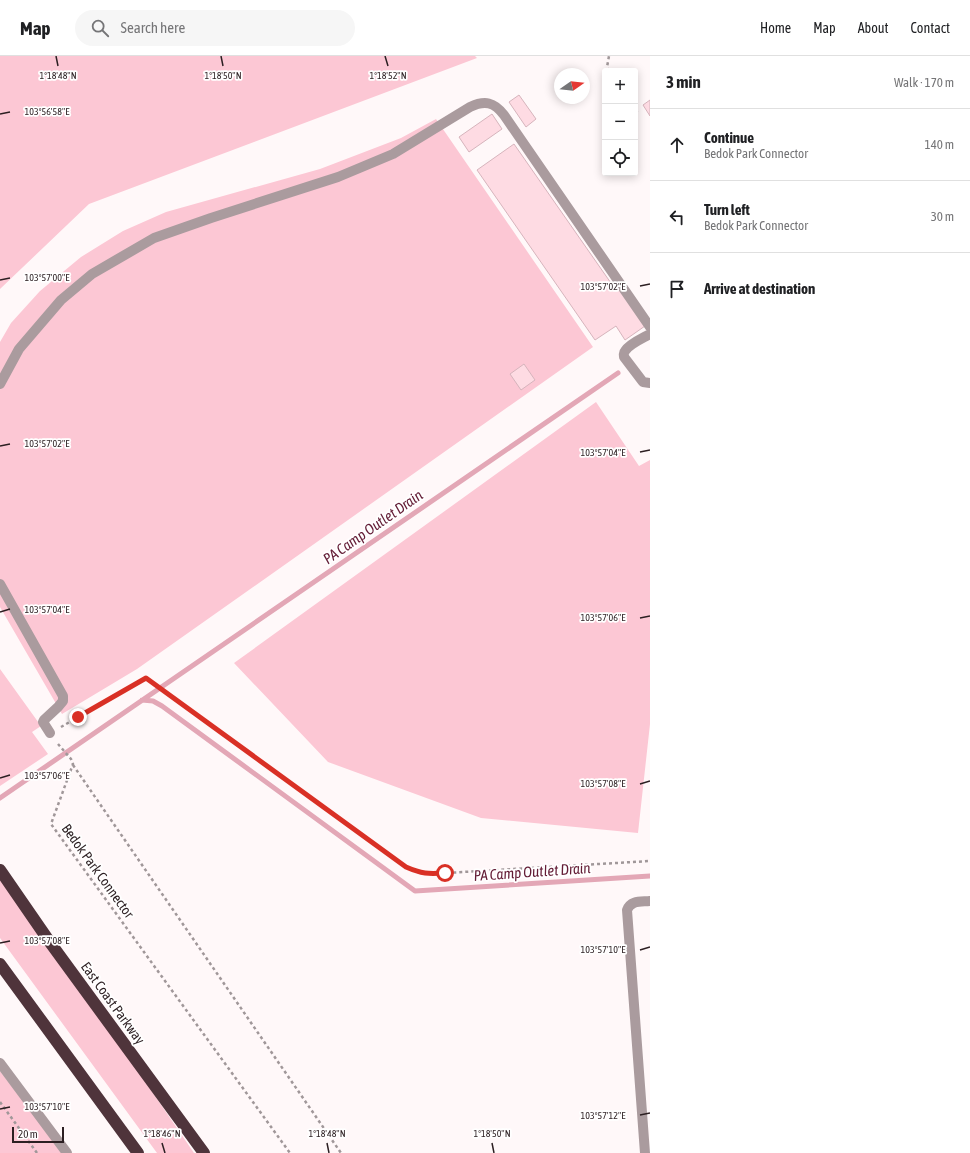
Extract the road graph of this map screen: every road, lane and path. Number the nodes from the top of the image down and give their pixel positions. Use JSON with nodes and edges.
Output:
{"nodes":[{"id":1,"x":609,"y":56,"type":"edge"},
{"id":2,"x":607,"y":68,"type":"edge"},
{"id":3,"x":650,"y":327,"type":"edge"},
{"id":4,"x":650,"y":334,"type":"edge"},
{"id":5,"x":650,"y":383,"type":"edge"},
{"id":6,"x":0,"y":384,"type":"edge"},
{"id":7,"x":0,"y":584,"type":"edge"},
{"id":8,"x":52,"y":736,"type":"junction"},
{"id":9,"x":73,"y":764,"type":"junction"},
{"id":10,"x":650,"y":861,"type":"edge"},
{"id":11,"x":0,"y":870,"type":"edge"},
{"id":12,"x":650,"y":901,"type":"edge"},
{"id":13,"x":0,"y":964,"type":"edge"},
{"id":14,"x":0,"y":1063,"type":"edge"},
{"id":15,"x":0,"y":1102,"type":"edge"},
{"id":16,"x":37,"y":1153,"type":"edge"},
{"id":17,"x":67,"y":1153,"type":"edge"},
{"id":18,"x":138,"y":1153,"type":"edge"},
{"id":19,"x":204,"y":1153,"type":"edge"},
{"id":20,"x":290,"y":1153,"type":"edge"},
{"id":21,"x":341,"y":1153,"type":"edge"},
{"id":22,"x":645,"y":1153,"type":"edge"}],
"edges":[{"from":1,"to":2,"type":"path"},
{"from":3,"to":6,"type":"street"},
{"from":4,"to":5,"type":"street"},
{"from":7,"to":8,"type":"street"},
{"from":8,"to":9,"type":"path"},
{"from":8,"to":10,"type":"path"},
{"from":9,"to":20,"type":"path","name":"Bedok Park Connector"},
{"from":9,"to":21,"type":"path"},
{"from":11,"to":19,"type":"highway","name":"East Coast Parkway"},
{"from":12,"to":22,"type":"street"},
{"from":13,"to":18,"type":"highway"},
{"from":14,"to":17,"type":"street"},
{"from":15,"to":16,"type":"path"}]}
